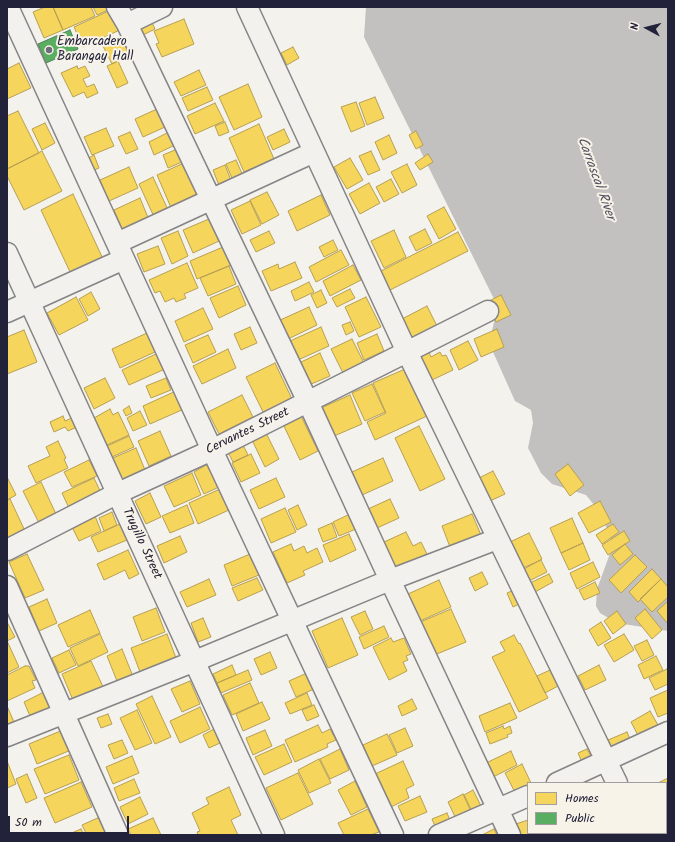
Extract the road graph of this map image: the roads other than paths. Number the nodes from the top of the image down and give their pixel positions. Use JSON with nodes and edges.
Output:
{"nodes":[{"id":1,"x":8,"y":7,"type":"edge"},
{"id":2,"x":162,"y":7,"type":"edge"},
{"id":3,"x":247,"y":7,"type":"edge"},
{"id":4,"x":122,"y":15,"type":"edge"},
{"id":5,"x":314,"y":152,"type":"junction"},
{"id":6,"x":211,"y":200,"type":"junction"},
{"id":7,"x":121,"y":251,"type":"junction"},
{"id":8,"x":7,"y":253,"type":"edge"},
{"id":9,"x":29,"y":302,"type":"junction"},
{"id":10,"x":488,"y":311,"type":"dead end"},
{"id":11,"x":7,"y":312,"type":"edge"},
{"id":12,"x":407,"y":352,"type":"junction"},
{"id":13,"x":308,"y":402,"type":"junction"},
{"id":14,"x":212,"y":450,"type":"junction"},
{"id":15,"x":118,"y":493,"type":"junction"},
{"id":16,"x":497,"y":539,"type":"junction"},
{"id":17,"x":7,"y":550,"type":"edge"},
{"id":18,"x":390,"y":580,"type":"junction"},
{"id":19,"x":7,"y":586,"type":"edge"},
{"id":20,"x":293,"y":621,"type":"junction"},
{"id":21,"x":195,"y":661,"type":"junction"},
{"id":22,"x":65,"y":714,"type":"junction"},
{"id":23,"x":668,"y":732,"type":"edge"},
{"id":24,"x":7,"y":736,"type":"edge"},
{"id":25,"x":606,"y":761,"type":"junction"},
{"id":26,"x":559,"y":782,"type":"edge"},
{"id":27,"x":616,"y":782,"type":"edge"},
{"id":28,"x":527,"y":796,"type":"edge"},
{"id":29,"x":498,"y":810,"type":"junction"},
{"id":30,"x":118,"y":835,"type":"edge"},
{"id":31,"x":274,"y":835,"type":"edge"},
{"id":32,"x":393,"y":835,"type":"edge"},
{"id":33,"x":439,"y":835,"type":"edge"},
{"id":34,"x":510,"y":835,"type":"edge"}],
"edges":[{"from":1,"to":7,"type":"street"},
{"from":2,"to":4,"type":"street"},
{"from":3,"to":5,"type":"street"},
{"from":4,"to":6,"type":"street"},
{"from":5,"to":6,"type":"street"},
{"from":5,"to":12,"type":"street"},
{"from":6,"to":7,"type":"street"},
{"from":6,"to":13,"type":"street"},
{"from":7,"to":9,"type":"street"},
{"from":7,"to":14,"type":"street"},
{"from":8,"to":9,"type":"street","name":"Trugillo Street"},
{"from":9,"to":11,"type":"street"},
{"from":9,"to":15,"type":"street","name":"Trugillo Street"},
{"from":10,"to":12,"type":"street","name":"Cervantes Street"},
{"from":12,"to":13,"type":"street","name":"Cervantes Street"},
{"from":12,"to":16,"type":"street"},
{"from":13,"to":14,"type":"street","name":"Cervantes Street"},
{"from":13,"to":18,"type":"street"},
{"from":14,"to":15,"type":"street","name":"Cervantes Street"},
{"from":14,"to":20,"type":"street"},
{"from":15,"to":17,"type":"street","name":"Cervantes Street"},
{"from":15,"to":21,"type":"street","name":"Trugillo Street"},
{"from":16,"to":18,"type":"street"},
{"from":16,"to":25,"type":"street"},
{"from":18,"to":20,"type":"street"},
{"from":18,"to":29,"type":"street"},
{"from":19,"to":22,"type":"street"},
{"from":20,"to":21,"type":"street"},
{"from":20,"to":32,"type":"street"},
{"from":21,"to":22,"type":"street"},
{"from":21,"to":31,"type":"street","name":"Trugillo Street"},
{"from":22,"to":24,"type":"street"},
{"from":22,"to":30,"type":"street"},
{"from":23,"to":25,"type":"street"},
{"from":25,"to":26,"type":"street"},
{"from":25,"to":27,"type":"street"},
{"from":28,"to":29,"type":"street"},
{"from":29,"to":33,"type":"street"},
{"from":29,"to":34,"type":"street"}]}
